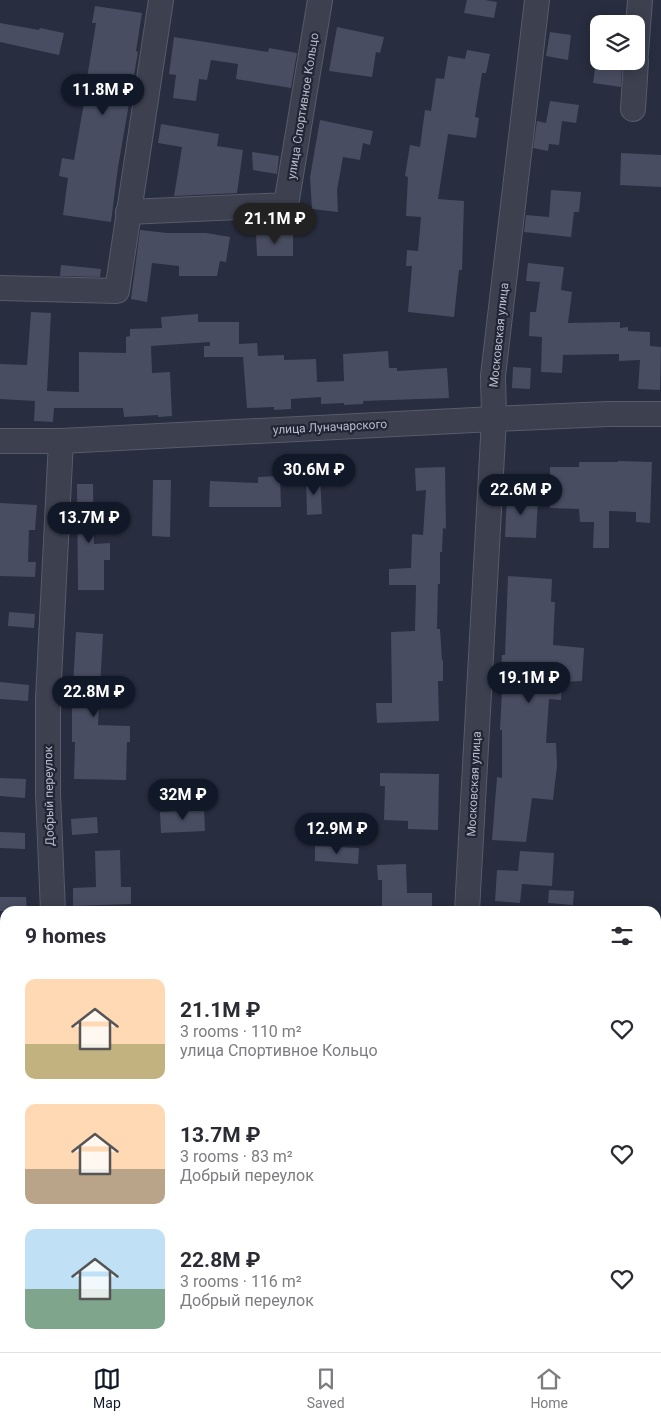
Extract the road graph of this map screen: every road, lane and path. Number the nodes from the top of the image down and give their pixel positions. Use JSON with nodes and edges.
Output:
{"nodes":[{"id":1,"x":161,"y":0,"type":"edge"},
{"id":2,"x":320,"y":0,"type":"edge"},
{"id":3,"x":537,"y":0,"type":"edge"},
{"id":4,"x":640,"y":0,"type":"edge"},
{"id":5,"x":639,"y":15,"type":"edge"},
{"id":6,"x":635,"y":70,"type":"edge"},
{"id":7,"x":633,"y":108,"type":"dead end"},
{"id":8,"x":128,"y":212,"type":"junction"},
{"id":9,"x":0,"y":288,"type":"edge"},
{"id":10,"x":661,"y":414,"type":"edge"},
{"id":11,"x":494,"y":419,"type":"junction"},
{"id":12,"x":0,"y":441,"type":"edge"},
{"id":13,"x":62,"y":441,"type":"junction"},
{"id":14,"x":54,"y":906,"type":"edge"},
{"id":15,"x":467,"y":906,"type":"edge"}],
"edges":[{"from":1,"to":8,"type":"street"},
{"from":2,"to":8,"type":"street","name":"улица Спортивное Кольцо"},
{"from":3,"to":11,"type":"street","name":"Московская улица"},
{"from":4,"to":5,"type":"street"},
{"from":6,"to":7,"type":"street"},
{"from":8,"to":9,"type":"street"},
{"from":10,"to":11,"type":"street","name":"улица Луначарского"},
{"from":11,"to":13,"type":"street","name":"улица Луначарского"},
{"from":11,"to":15,"type":"street","name":"Московская улица"},
{"from":12,"to":13,"type":"street","name":"улица Луначарского"},
{"from":13,"to":14,"type":"street","name":"Добрый переулок"}]}
